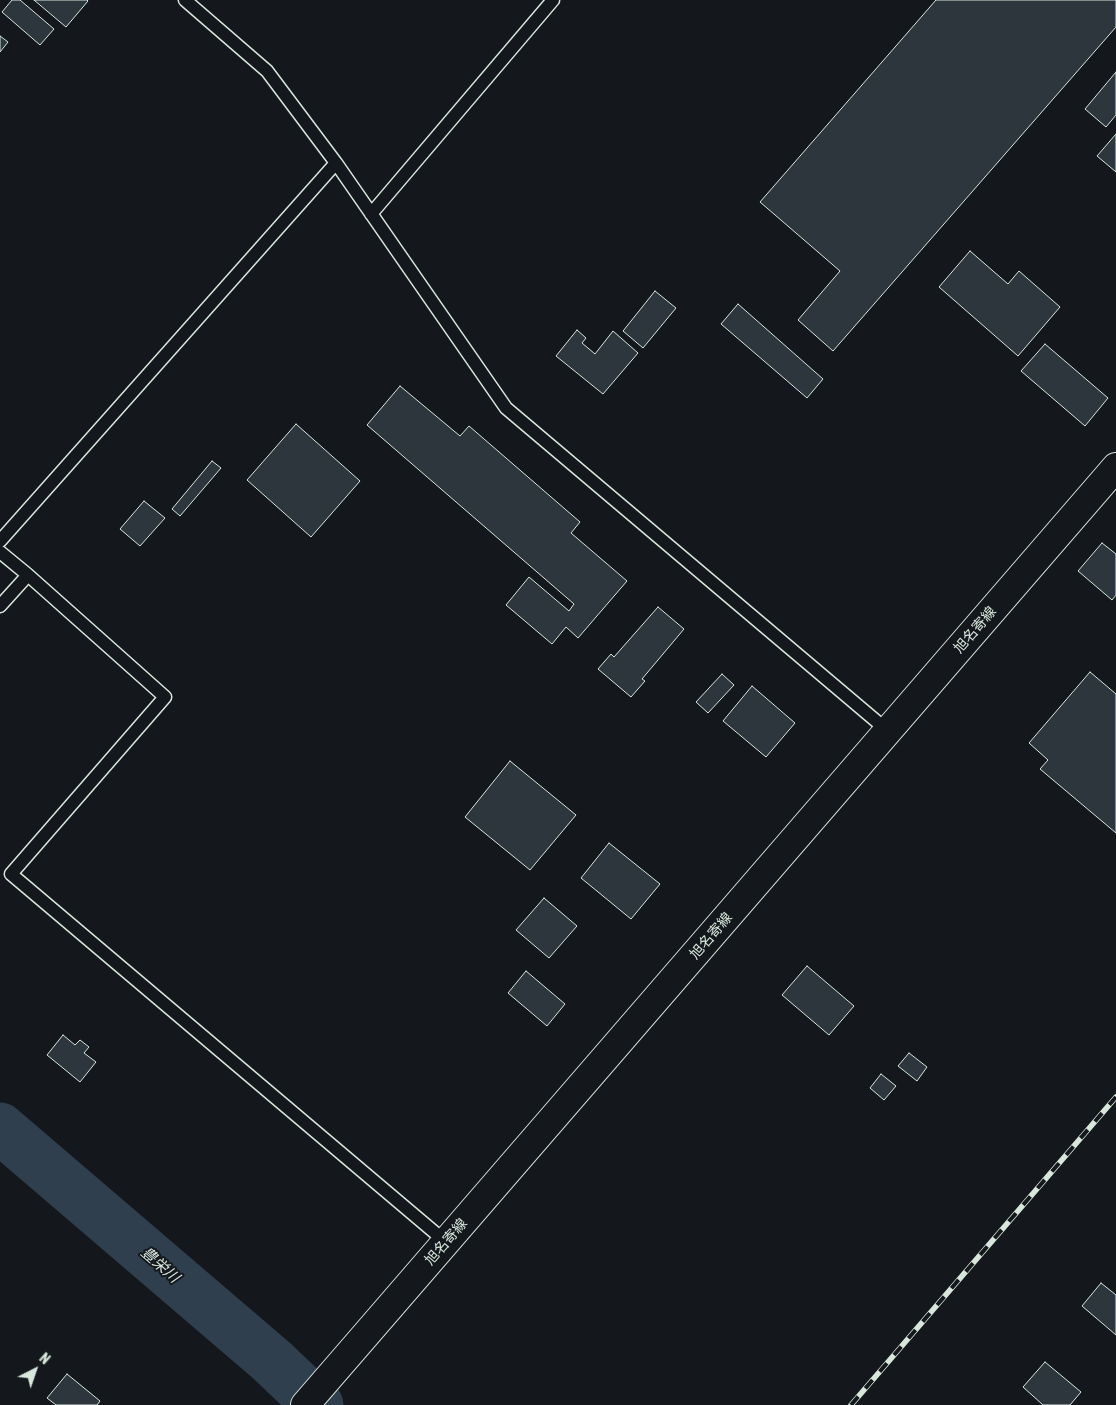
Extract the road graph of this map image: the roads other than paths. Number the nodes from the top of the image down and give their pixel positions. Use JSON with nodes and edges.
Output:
{"nodes":[{"id":1,"x":185,"y":0,"type":"edge"},
{"id":2,"x":553,"y":0,"type":"edge"},
{"id":3,"x":336,"y":163,"type":"junction"},
{"id":4,"x":371,"y":214,"type":"junction"},
{"id":5,"x":1116,"y":467,"type":"edge"},
{"id":6,"x":0,"y":541,"type":"edge"},
{"id":7,"x":0,"y":552,"type":"edge"},
{"id":8,"x":28,"y":576,"type":"junction"},
{"id":9,"x":0,"y":606,"type":"edge"},
{"id":10,"x":888,"y":731,"type":"junction"},
{"id":11,"x":446,"y":1242,"type":"junction"},
{"id":12,"x":305,"y":1405,"type":"edge"}],
"edges":[{"from":1,"to":3,"type":"lane"},
{"from":2,"to":4,"type":"lane"},
{"from":3,"to":4,"type":"lane"},
{"from":3,"to":6,"type":"lane"},
{"from":4,"to":10,"type":"lane"},
{"from":5,"to":10,"type":"main road","name":"旭名寄線"},
{"from":7,"to":8,"type":"lane"},
{"from":8,"to":9,"type":"lane"},
{"from":8,"to":11,"type":"lane"},
{"from":10,"to":11,"type":"main road","name":"旭名寄線"},
{"from":11,"to":12,"type":"main road","name":"旭名寄線"}]}
